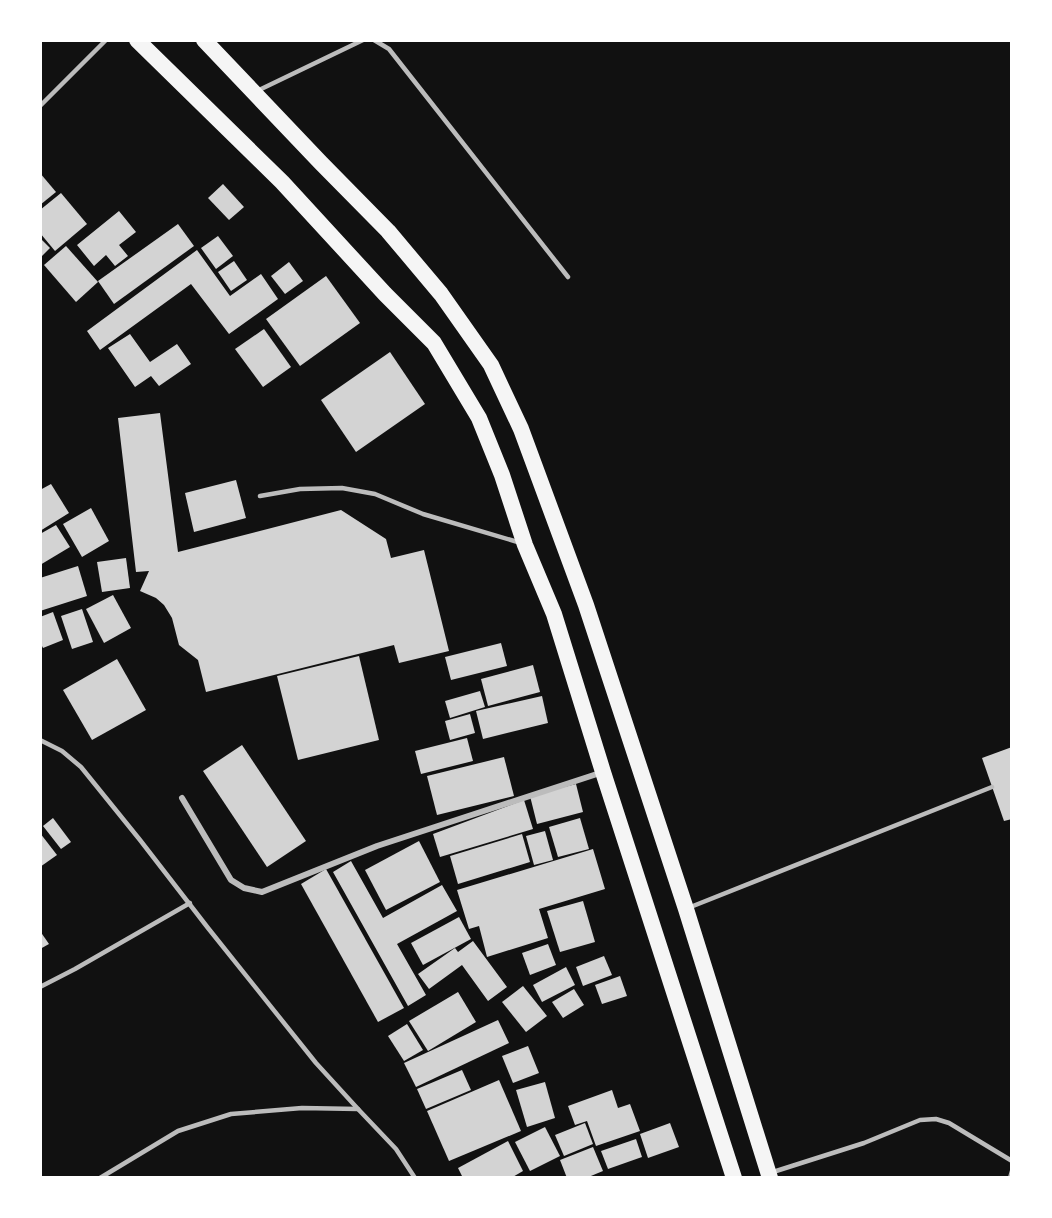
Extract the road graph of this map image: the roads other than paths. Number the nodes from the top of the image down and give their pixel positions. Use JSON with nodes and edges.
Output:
{"nodes":[{"id":1,"x":106,"y":40,"type":"edge"},
{"id":2,"x":137,"y":40,"type":"edge"},
{"id":3,"x":204,"y":40,"type":"edge"},
{"id":4,"x":363,"y":40,"type":"edge"},
{"id":5,"x":374,"y":40,"type":"edge"},
{"id":6,"x":254,"y":92,"type":"junction"},
{"id":7,"x":40,"y":106,"type":"edge"},
{"id":8,"x":568,"y":277,"type":"dead end"},
{"id":9,"x":260,"y":496,"type":"dead end"},
{"id":10,"x":525,"y":545,"type":"junction"},
{"id":11,"x":40,"y":740,"type":"edge"},
{"id":12,"x":603,"y":772,"type":"junction"},
{"id":13,"x":992,"y":787,"type":"dead end"},
{"id":14,"x":182,"y":798,"type":"dead end"},
{"id":15,"x":190,"y":903,"type":"junction"},
{"id":16,"x":686,"y":909,"type":"junction"},
{"id":17,"x":40,"y":987,"type":"edge"},
{"id":18,"x":358,"y":1109,"type":"junction"},
{"id":19,"x":1011,"y":1161,"type":"edge"},
{"id":20,"x":1011,"y":1171,"type":"edge"},
{"id":21,"x":769,"y":1175,"type":"edge"},
{"id":22,"x":100,"y":1178,"type":"edge"},
{"id":23,"x":415,"y":1178,"type":"edge"},
{"id":24,"x":734,"y":1178,"type":"edge"},
{"id":25,"x":1010,"y":1178,"type":"edge"}],
"edges":[{"from":1,"to":7,"type":"lane"},
{"from":2,"to":10,"type":"highway"},
{"from":3,"to":6,"type":"highway"},
{"from":4,"to":6,"type":"lane"},
{"from":5,"to":8,"type":"lane"},
{"from":6,"to":16,"type":"highway"},
{"from":9,"to":10,"type":"lane"},
{"from":10,"to":12,"type":"highway"},
{"from":11,"to":15,"type":"lane"},
{"from":12,"to":14,"type":"street"},
{"from":12,"to":24,"type":"highway"},
{"from":13,"to":16,"type":"lane"},
{"from":15,"to":17,"type":"lane"},
{"from":15,"to":18,"type":"lane"},
{"from":16,"to":21,"type":"highway"},
{"from":18,"to":22,"type":"lane"},
{"from":18,"to":23,"type":"lane"},
{"from":19,"to":21,"type":"lane"},
{"from":20,"to":25,"type":"lane"}]}
